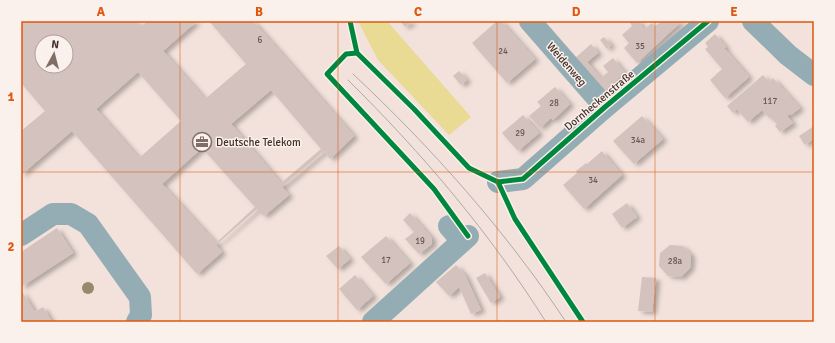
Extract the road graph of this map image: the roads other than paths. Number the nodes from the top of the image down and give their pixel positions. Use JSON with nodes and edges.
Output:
{"nodes":[{"id":1,"x":530,"y":21,"type":"edge"},
{"id":2,"x":708,"y":21,"type":"edge"},
{"id":3,"x":753,"y":21,"type":"edge"},
{"id":4,"x":814,"y":75,"type":"edge"},
{"id":5,"x":605,"y":107,"type":"junction"},
{"id":6,"x":498,"y":182,"type":"dead end"},
{"id":7,"x":460,"y":234,"type":"dead end"},
{"id":8,"x":21,"y":235,"type":"edge"},
{"id":9,"x":137,"y":322,"type":"edge"},
{"id":10,"x":373,"y":322,"type":"edge"}],
"edges":[{"from":1,"to":5,"type":"street","name":"Weidenweg"},
{"from":2,"to":5,"type":"street","name":"Dornheckenstraße"},
{"from":3,"to":4,"type":"street"},
{"from":5,"to":6,"type":"street","name":"Dornheckenstraße"},
{"from":7,"to":10,"type":"street"},
{"from":8,"to":9,"type":"street"}]}
